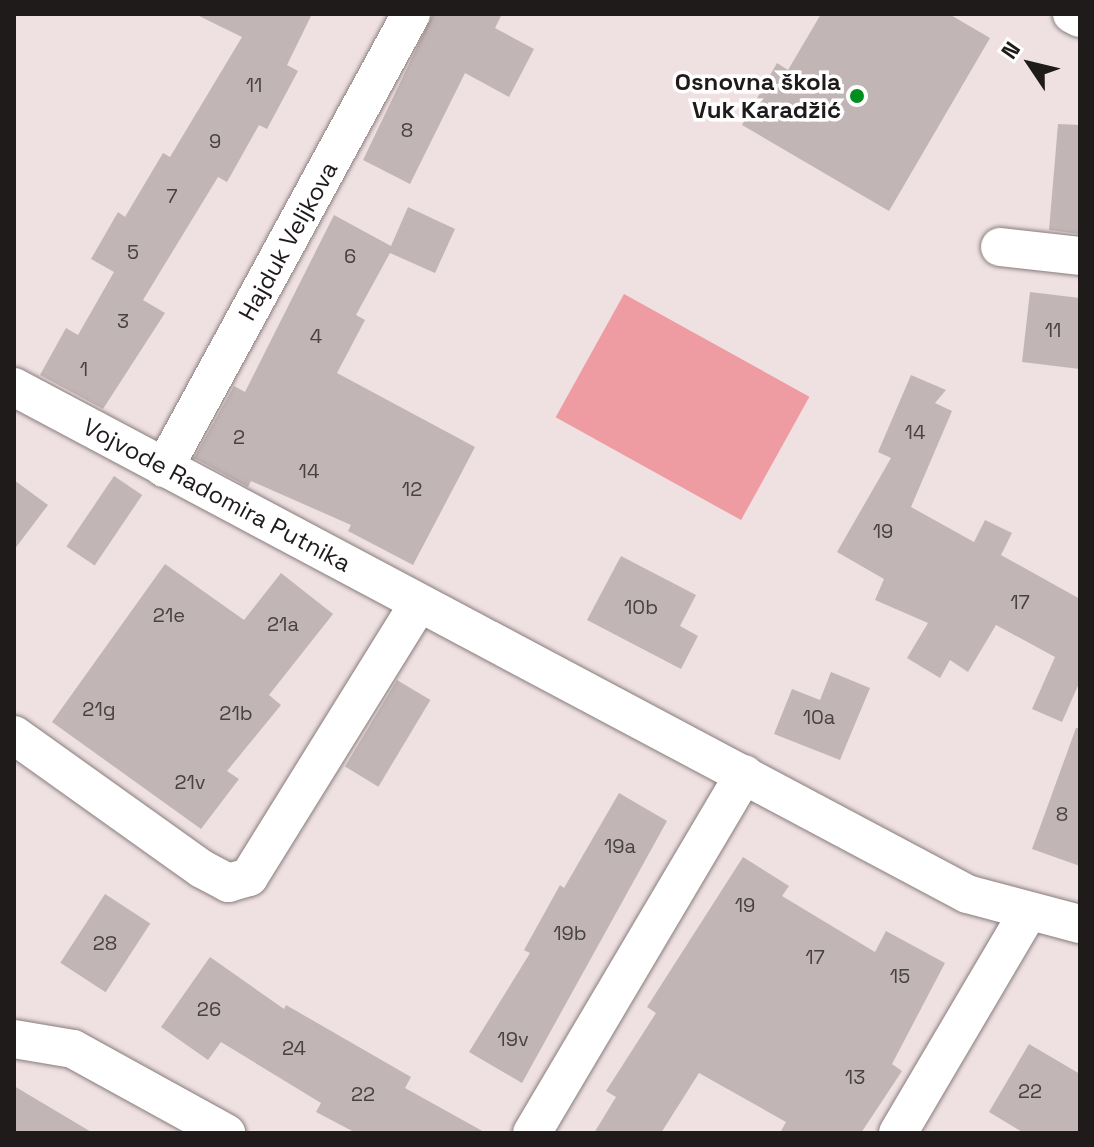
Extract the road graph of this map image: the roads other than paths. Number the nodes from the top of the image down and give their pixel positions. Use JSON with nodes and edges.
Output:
{"nodes":[{"id":1,"x":411,"y":14,"type":"edge"},
{"id":2,"x":1072,"y":14,"type":"edge"},
{"id":3,"x":1080,"y":18,"type":"edge"},
{"id":4,"x":1000,"y":247,"type":"dead end"},
{"id":5,"x":1080,"y":256,"type":"edge"},
{"id":6,"x":14,"y":387,"type":"edge"},
{"id":7,"x":164,"y":468,"type":"junction"},
{"id":8,"x":418,"y":604,"type":"junction"},
{"id":9,"x":14,"y":735,"type":"edge"},
{"id":10,"x":744,"y":774,"type":"junction"},
{"id":11,"x":1028,"y":912,"type":"junction"},
{"id":12,"x":1080,"y":924,"type":"edge"},
{"id":13,"x":14,"y":1039,"type":"edge"},
{"id":14,"x":910,"y":1129,"type":"edge"},
{"id":15,"x":226,"y":1133,"type":"edge"},
{"id":16,"x":532,"y":1133,"type":"edge"}],
"edges":[{"from":1,"to":7,"type":"street","name":"Hajduk Veljkova"},
{"from":2,"to":3,"type":"street"},
{"from":4,"to":5,"type":"street"},
{"from":6,"to":7,"type":"street","name":"Vojvode Radomira Putnika"},
{"from":7,"to":8,"type":"street","name":"Vojvode Radomira Putnika"},
{"from":8,"to":9,"type":"street"},
{"from":8,"to":10,"type":"street","name":"Vojvode Radomira Putnika"},
{"from":10,"to":11,"type":"street","name":"Vojvode Radomira Putnika"},
{"from":10,"to":16,"type":"street"},
{"from":11,"to":12,"type":"street","name":"Vojvode Radomira Putnika"},
{"from":11,"to":14,"type":"street"},
{"from":13,"to":15,"type":"street"}]}
